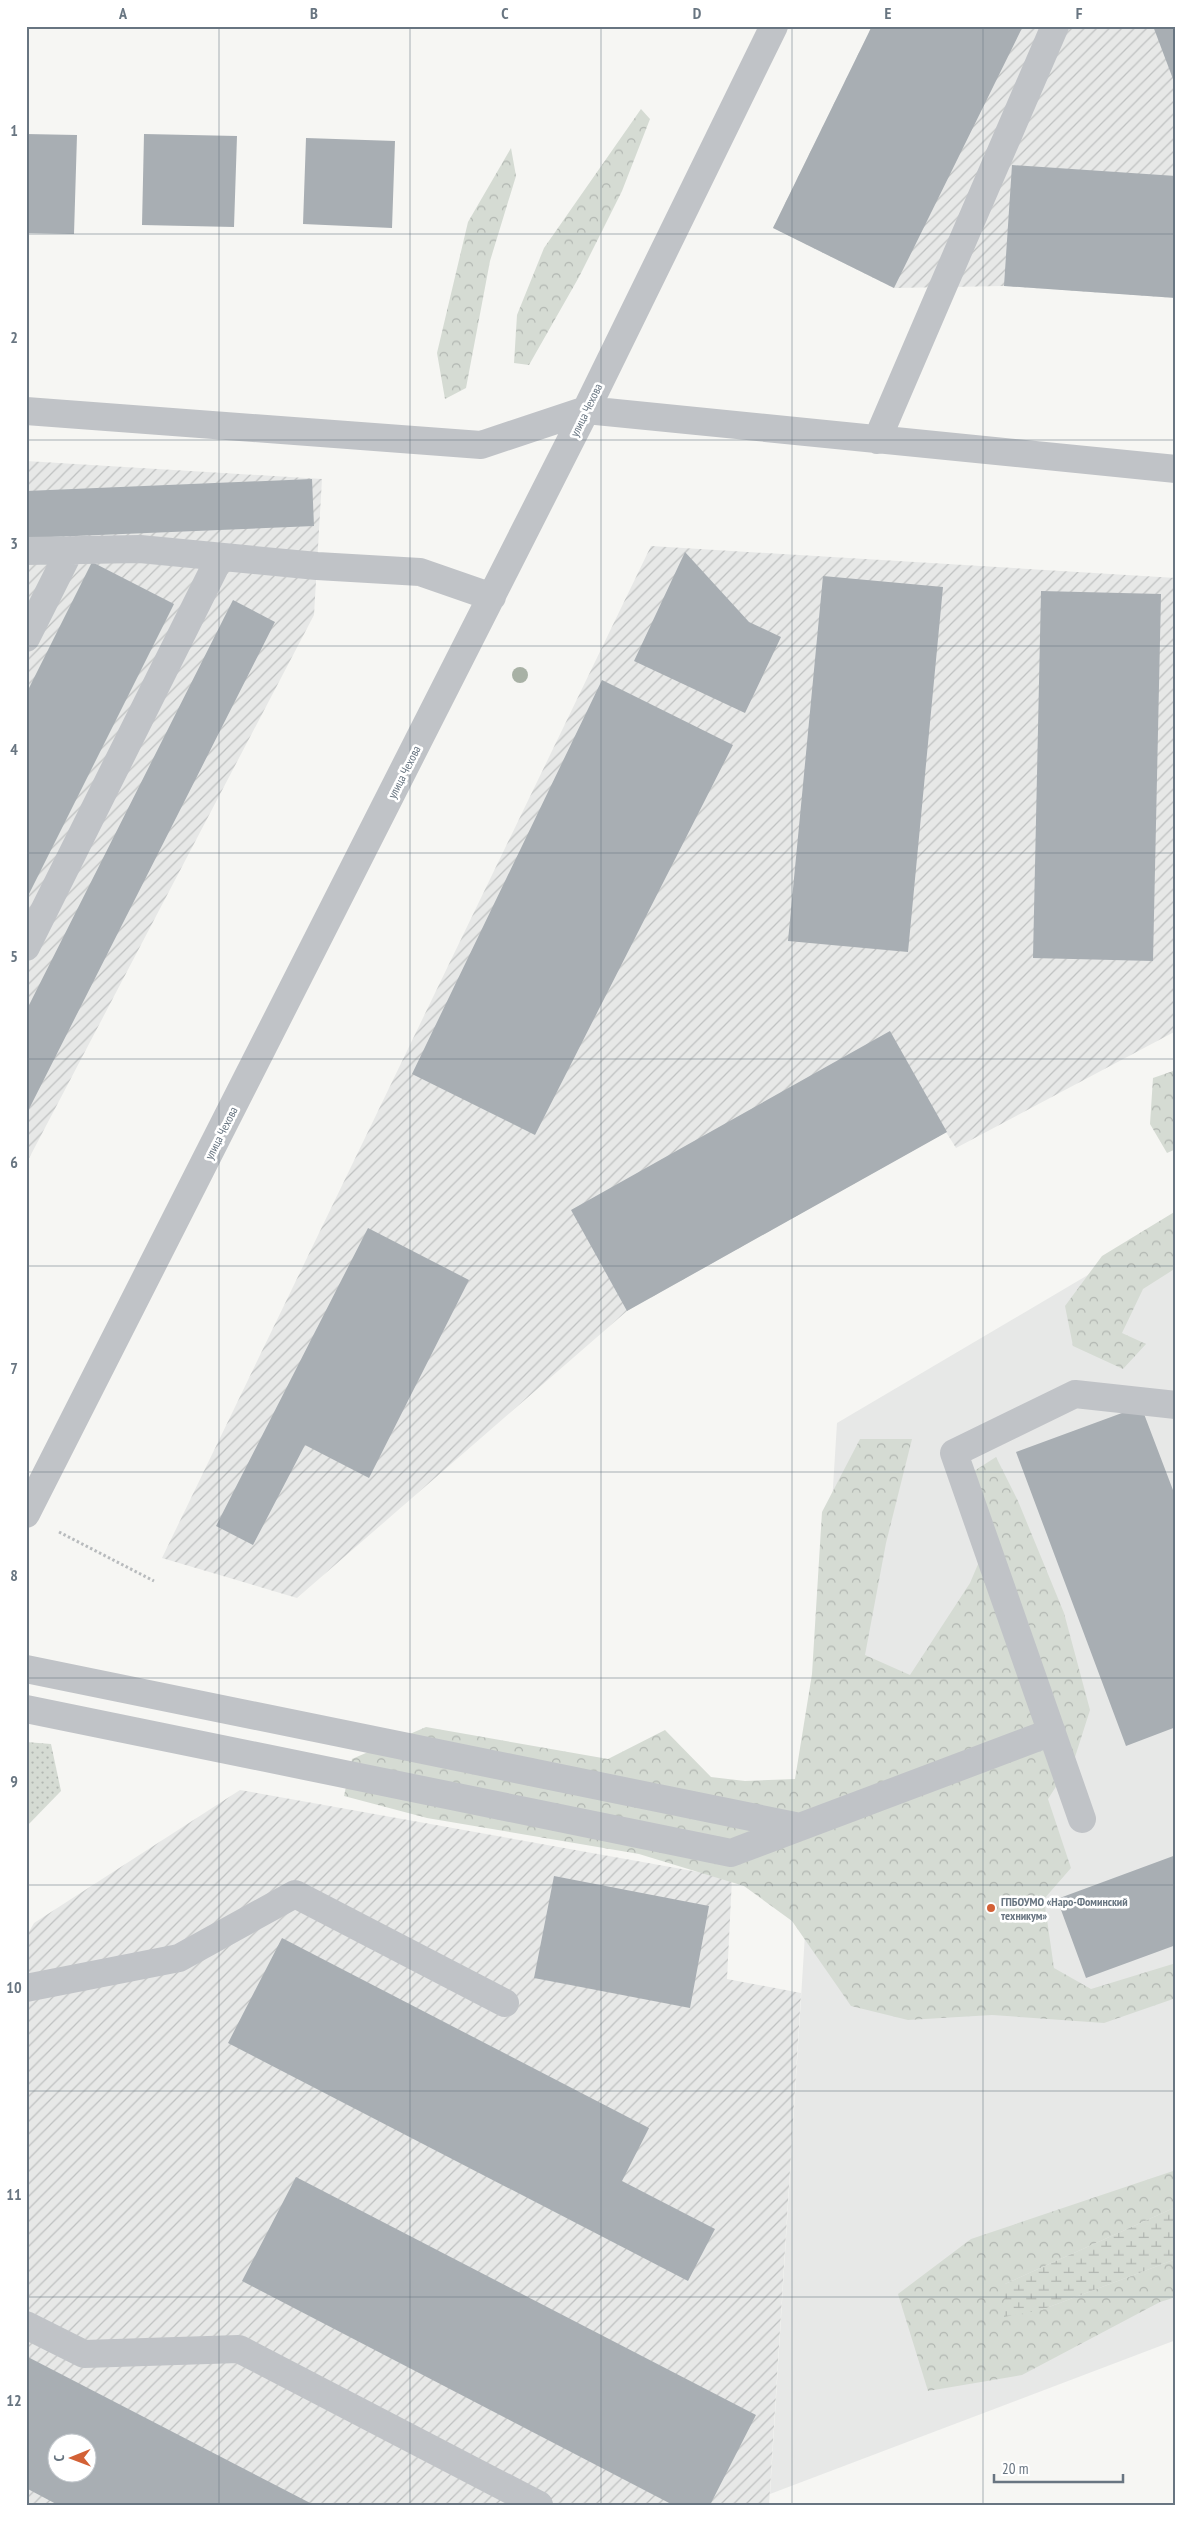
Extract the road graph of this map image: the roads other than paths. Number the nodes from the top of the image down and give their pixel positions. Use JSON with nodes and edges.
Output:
{"nodes":[{"id":1,"x":774,"y":26,"type":"edge"},
{"id":2,"x":1055,"y":26,"type":"edge"},
{"id":3,"x":586,"y":410,"type":"junction"},
{"id":4,"x":26,"y":411,"type":"edge"},
{"id":5,"x":877,"y":440,"type":"junction"},
{"id":6,"x":1176,"y":469,"type":"edge"},
{"id":7,"x":70,"y":550,"type":"junction"},
{"id":8,"x":26,"y":551,"type":"edge"},
{"id":9,"x":220,"y":557,"type":"junction"},
{"id":10,"x":492,"y":597,"type":"junction"},
{"id":11,"x":26,"y":638,"type":"edge"},
{"id":12,"x":26,"y":947,"type":"edge"},
{"id":13,"x":1176,"y":1405,"type":"edge"},
{"id":14,"x":26,"y":1514,"type":"edge"},
{"id":15,"x":26,"y":1670,"type":"edge"},
{"id":16,"x":26,"y":1709,"type":"edge"},
{"id":17,"x":1052,"y":1732,"type":"junction"},
{"id":18,"x":1082,"y":1819,"type":"dead end"},
{"id":19,"x":800,"y":1827,"type":"junction"},
{"id":20,"x":26,"y":1988,"type":"edge"},
{"id":21,"x":505,"y":2003,"type":"dead end"},
{"id":22,"x":26,"y":2325,"type":"edge"},
{"id":23,"x":540,"y":2505,"type":"edge"}],
"edges":[{"from":1,"to":3,"type":"street","name":"улица Чехова"},
{"from":2,"to":5,"type":"street"},
{"from":3,"to":4,"type":"street"},
{"from":3,"to":5,"type":"street"},
{"from":3,"to":10,"type":"street","name":"улица Чехова"},
{"from":5,"to":6,"type":"street"},
{"from":7,"to":8,"type":"street"},
{"from":7,"to":9,"type":"street"},
{"from":7,"to":11,"type":"street"},
{"from":9,"to":10,"type":"street"},
{"from":9,"to":12,"type":"street"},
{"from":10,"to":14,"type":"street","name":"улица Чехова"},
{"from":13,"to":17,"type":"street"},
{"from":15,"to":19,"type":"street"},
{"from":16,"to":19,"type":"street"},
{"from":17,"to":18,"type":"street"},
{"from":17,"to":19,"type":"street"},
{"from":20,"to":21,"type":"street"},
{"from":22,"to":23,"type":"street"}]}
